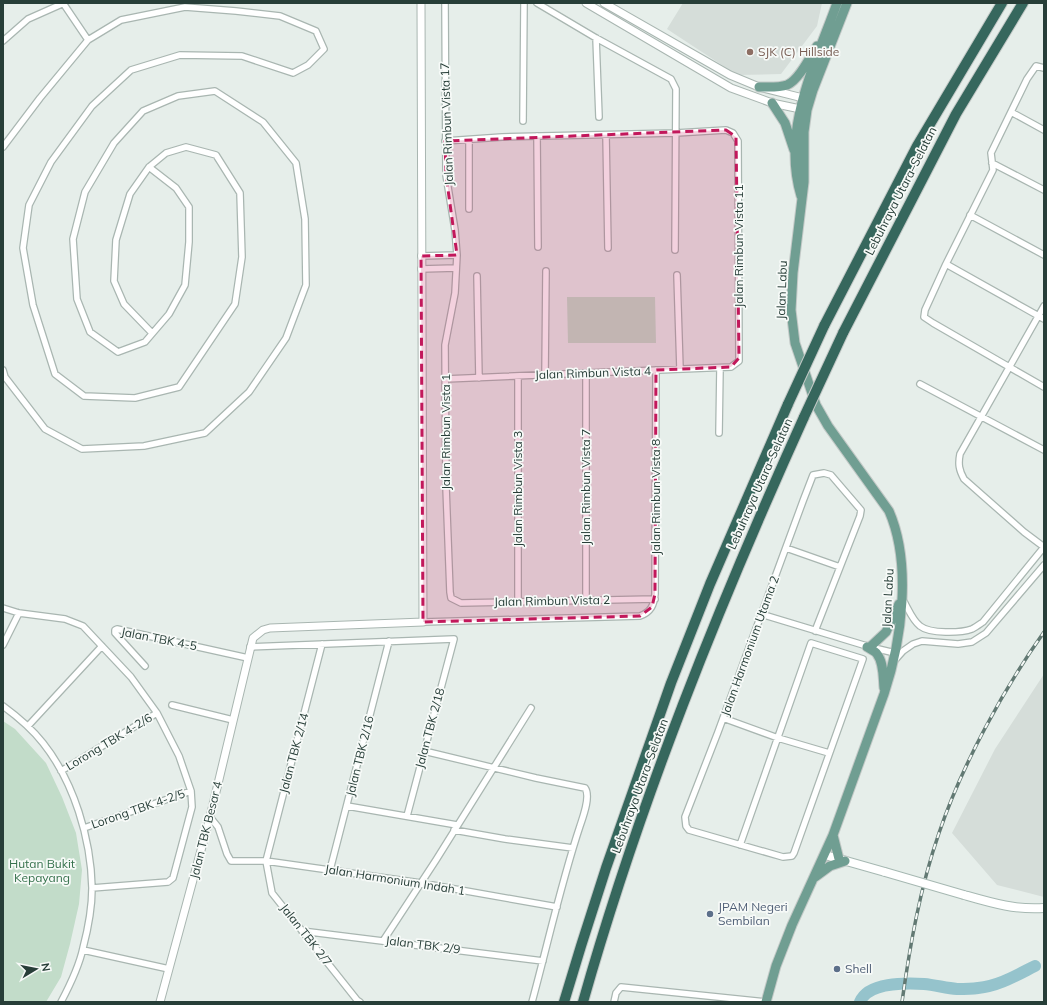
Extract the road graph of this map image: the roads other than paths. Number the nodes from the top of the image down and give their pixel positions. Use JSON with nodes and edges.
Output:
{"nodes":[{"id":1,"x":64,"y":3,"type":"edge"},
{"id":2,"x":421,"y":3,"type":"edge"},
{"id":3,"x":445,"y":3,"type":"edge"},
{"id":4,"x":524,"y":3,"type":"edge"},
{"id":5,"x":537,"y":3,"type":"edge"},
{"id":6,"x":586,"y":3,"type":"edge"},
{"id":7,"x":604,"y":3,"type":"edge"},
{"id":8,"x":837,"y":3,"type":"edge"},
{"id":9,"x":846,"y":3,"type":"edge"},
{"id":10,"x":1002,"y":3,"type":"edge"},
{"id":11,"x":1023,"y":3,"type":"edge"},
{"id":12,"x":827,"y":30,"type":"junction"},
{"id":13,"x":596,"y":38,"type":"junction"},
{"id":14,"x":88,"y":40,"type":"junction"},
{"id":15,"x":670,"y":40,"type":"junction"},
{"id":16,"x":3,"y":41,"type":"edge"},
{"id":17,"x":665,"y":49,"type":"junction"},
{"id":18,"x":1044,"y":68,"type":"edge"},
{"id":19,"x":759,"y":87,"type":"junction"},
{"id":20,"x":806,"y":99,"type":"junction"},
{"id":21,"x":772,"y":103,"type":"junction"},
{"id":22,"x":803,"y":109,"type":"junction"},
{"id":23,"x":1011,"y":112,"type":"junction"},
{"id":24,"x":599,"y":117,"type":"dead end"},
{"id":25,"x":523,"y":121,"type":"dead end"},
{"id":26,"x":1044,"y":130,"type":"edge"},
{"id":27,"x":676,"y":133,"type":"junction"},
{"id":28,"x":606,"y":135,"type":"junction"},
{"id":29,"x":537,"y":136,"type":"junction"},
{"id":30,"x":469,"y":140,"type":"junction"},
{"id":31,"x":445,"y":141,"type":"junction"},
{"id":32,"x":3,"y":147,"type":"edge"},
{"id":33,"x":795,"y":156,"type":"junction"},
{"id":34,"x":992,"y":163,"type":"junction"},
{"id":35,"x":150,"y":167,"type":"junction"},
{"id":36,"x":1044,"y":190,"type":"edge"},
{"id":37,"x":802,"y":199,"type":"junction"},
{"id":38,"x":469,"y":209,"type":"dead end"},
{"id":39,"x":970,"y":215,"type":"junction"},
{"id":40,"x":538,"y":247,"type":"dead end"},
{"id":41,"x":608,"y":248,"type":"dead end"},
{"id":42,"x":675,"y":250,"type":"dead end"},
{"id":43,"x":1044,"y":255,"type":"edge"},
{"id":44,"x":421,"y":256,"type":"junction"},
{"id":45,"x":457,"y":256,"type":"junction"},
{"id":46,"x":946,"y":264,"type":"junction"},
{"id":47,"x":456,"y":268,"type":"junction"},
{"id":48,"x":421,"y":269,"type":"junction"},
{"id":49,"x":546,"y":271,"type":"dead end"},
{"id":50,"x":677,"y":275,"type":"dead end"},
{"id":51,"x":478,"y":276,"type":"dead end"},
{"id":52,"x":1044,"y":306,"type":"edge"},
{"id":53,"x":1038,"y":316,"type":"junction"},
{"id":54,"x":1044,"y":319,"type":"edge"},
{"id":55,"x":152,"y":333,"type":"junction"},
{"id":56,"x":738,"y":361,"type":"joint"},
{"id":57,"x":1009,"y":367,"type":"junction"},
{"id":58,"x":720,"y":368,"type":"junction"},
{"id":59,"x":3,"y":370,"type":"edge"},
{"id":60,"x":656,"y":370,"type":"junction"},
{"id":61,"x":680,"y":370,"type":"junction"},
{"id":62,"x":586,"y":373,"type":"junction"},
{"id":63,"x":545,"y":375,"type":"junction"},
{"id":64,"x":518,"y":376,"type":"junction"},
{"id":65,"x":478,"y":378,"type":"junction"},
{"id":66,"x":445,"y":379,"type":"junction"},
{"id":67,"x":920,"y":384,"type":"dead end"},
{"id":68,"x":1044,"y":387,"type":"edge"},
{"id":69,"x":981,"y":416,"type":"junction"},
{"id":70,"x":718,"y":433,"type":"dead end"},
{"id":71,"x":1044,"y":450,"type":"edge"},
{"id":72,"x":1044,"y":547,"type":"edge"},
{"id":73,"x":786,"y":548,"type":"junction"},
{"id":74,"x":1044,"y":565,"type":"edge"},
{"id":75,"x":840,"y":567,"type":"junction"},
{"id":76,"x":451,"y":598,"type":"joint"},
{"id":77,"x":902,"y":598,"type":"junction"},
{"id":78,"x":654,"y":599,"type":"junction"},
{"id":79,"x":586,"y":601,"type":"junction"},
{"id":80,"x":518,"y":602,"type":"junction"},
{"id":81,"x":3,"y":608,"type":"edge"},
{"id":82,"x":19,"y":612,"type":"junction"},
{"id":83,"x":761,"y":614,"type":"junction"},
{"id":84,"x":423,"y":622,"type":"junction"},
{"id":85,"x":815,"y":631,"type":"junction"},
{"id":86,"x":389,"y":641,"type":"junction"},
{"id":87,"x":322,"y":644,"type":"junction"},
{"id":88,"x":3,"y":645,"type":"edge"},
{"id":89,"x":102,"y":646,"type":"junction"},
{"id":90,"x":250,"y":647,"type":"junction"},
{"id":91,"x":868,"y":647,"type":"junction"},
{"id":92,"x":894,"y":657,"type":"junction"},
{"id":93,"x":248,"y":658,"type":"junction"},
{"id":94,"x":145,"y":666,"type":"dead end"},
{"id":95,"x":884,"y":694,"type":"junction"},
{"id":96,"x":172,"y":705,"type":"dead end"},
{"id":97,"x":3,"y":706,"type":"edge"},
{"id":98,"x":531,"y":708,"type":"dead end"},
{"id":99,"x":157,"y":713,"type":"junction"},
{"id":100,"x":723,"y":718,"type":"junction"},
{"id":101,"x":233,"y":720,"type":"junction"},
{"id":102,"x":28,"y":726,"type":"junction"},
{"id":103,"x":778,"y":738,"type":"junction"},
{"id":104,"x":424,"y":751,"type":"junction"},
{"id":105,"x":829,"y":753,"type":"junction"},
{"id":106,"x":493,"y":767,"type":"junction"},
{"id":107,"x":61,"y":771,"type":"junction"},
{"id":108,"x":191,"y":791,"type":"junction"},
{"id":109,"x":347,"y":806,"type":"junction"},
{"id":110,"x":407,"y":816,"type":"junction"},
{"id":111,"x":210,"y":817,"type":"junction"},
{"id":112,"x":457,"y":825,"type":"junction"},
{"id":113,"x":84,"y":828,"type":"junction"},
{"id":114,"x":454,"y":830,"type":"junction"},
{"id":115,"x":833,"y":835,"type":"junction"},
{"id":116,"x":740,"y":844,"type":"junction"},
{"id":117,"x":573,"y":848,"type":"junction"},
{"id":118,"x":825,"y":855,"type":"junction"},
{"id":119,"x":842,"y":860,"type":"junction"},
{"id":120,"x":266,"y":861,"type":"junction"},
{"id":121,"x":330,"y":870,"type":"junction"},
{"id":122,"x":814,"y":877,"type":"junction"},
{"id":123,"x":421,"y":883,"type":"junction"},
{"id":124,"x":92,"y":888,"type":"junction"},
{"id":125,"x":558,"y":907,"type":"junction"},
{"id":126,"x":1044,"y":908,"type":"edge"},
{"id":127,"x":302,"y":931,"type":"junction"},
{"id":128,"x":383,"y":941,"type":"junction"},
{"id":129,"x":83,"y":950,"type":"junction"},
{"id":130,"x":543,"y":961,"type":"junction"},
{"id":131,"x":169,"y":969,"type":"junction"},
{"id":132,"x":61,"y":1002,"type":"edge"},
{"id":133,"x":160,"y":1002,"type":"edge"},
{"id":134,"x":360,"y":1002,"type":"edge"},
{"id":135,"x":532,"y":1002,"type":"edge"},
{"id":136,"x":564,"y":1002,"type":"edge"},
{"id":137,"x":583,"y":1002,"type":"edge"},
{"id":138,"x":614,"y":1002,"type":"edge"},
{"id":139,"x":766,"y":1002,"type":"edge"}],
"edges":[{"from":1,"to":14,"type":"street"},
{"from":1,"to":16,"type":"street"},
{"from":2,"to":44,"type":"street"},
{"from":3,"to":31,"type":"street","name":"Jalan Rimbun Vista 17"},
{"from":4,"to":25,"type":"street"},
{"from":5,"to":13,"type":"street"},
{"from":6,"to":17,"type":"street"},
{"from":7,"to":15,"type":"street"},
{"from":8,"to":12,"type":"main road","name":"Jalan Labu"},
{"from":9,"to":20,"type":"main road","name":"Jalan Labu"},
{"from":10,"to":136,"type":"highway","name":"Lebuhraya Utara–Selatan","bridge":true},
{"from":11,"to":137,"type":"highway","name":"Lebuhraya Utara–Selatan","bridge":true},
{"from":12,"to":19,"type":"main road"},
{"from":12,"to":20,"type":"main road","name":"Jalan Labu"},
{"from":13,"to":24,"type":"street"},
{"from":13,"to":27,"type":"street"},
{"from":14,"to":32,"type":"street"},
{"from":14,"to":35,"type":"street"},
{"from":15,"to":17,"type":"street"},
{"from":15,"to":19,"type":"street"},
{"from":17,"to":21,"type":"street"},
{"from":18,"to":23,"type":"street"},
{"from":19,"to":20,"type":"street"},
{"from":20,"to":22,"type":"main road","name":"Jalan Labu"},
{"from":21,"to":22,"type":"street"},
{"from":21,"to":33,"type":"main road"},
{"from":22,"to":33,"type":"main road","name":"Jalan Labu"},
{"from":22,"to":37,"type":"main road","name":"Jalan Labu"},
{"from":23,"to":26,"type":"street"},
{"from":23,"to":34,"type":"street"},
{"from":27,"to":28,"type":"street"},
{"from":27,"to":42,"type":"street"},
{"from":27,"to":56,"type":"street","name":"Jalan Rimbun Vista 11"},
{"from":28,"to":29,"type":"street"},
{"from":28,"to":41,"type":"street"},
{"from":29,"to":30,"type":"street"},
{"from":29,"to":40,"type":"street"},
{"from":30,"to":31,"type":"street"},
{"from":30,"to":38,"type":"street"},
{"from":31,"to":45,"type":"street","name":"Jalan Rimbun Vista 17"},
{"from":33,"to":37,"type":"main road","name":"Jalan Labu"},
{"from":34,"to":36,"type":"street"},
{"from":34,"to":39,"type":"street"},
{"from":35,"to":55,"type":"street"},
{"from":35,"to":55,"type":"street"},
{"from":37,"to":77,"type":"main road","name":"Jalan Labu"},
{"from":39,"to":43,"type":"street"},
{"from":39,"to":46,"type":"street"},
{"from":44,"to":45,"type":"street"},
{"from":44,"to":48,"type":"street"},
{"from":45,"to":47,"type":"street","name":"Jalan Rimbun Vista 17"},
{"from":46,"to":53,"type":"street"},
{"from":46,"to":57,"type":"street"},
{"from":47,"to":48,"type":"street"},
{"from":47,"to":66,"type":"street","name":"Jalan Rimbun Vista 1"},
{"from":48,"to":84,"type":"street"},
{"from":49,"to":63,"type":"street"},
{"from":50,"to":61,"type":"street"},
{"from":51,"to":65,"type":"street"},
{"from":52,"to":53,"type":"street"},
{"from":53,"to":54,"type":"street"},
{"from":53,"to":57,"type":"street"},
{"from":55,"to":59,"type":"street"},
{"from":56,"to":58,"type":"street","name":"Jalan Rimbun Vista 4"},
{"from":57,"to":68,"type":"street"},
{"from":57,"to":69,"type":"street"},
{"from":58,"to":61,"type":"street","name":"Jalan Rimbun Vista 4"},
{"from":58,"to":70,"type":"street"},
{"from":60,"to":61,"type":"street","name":"Jalan Rimbun Vista 4"},
{"from":60,"to":62,"type":"street","name":"Jalan Rimbun Vista 4"},
{"from":60,"to":78,"type":"street","name":"Jalan Rimbun Vista 8"},
{"from":62,"to":63,"type":"street","name":"Jalan Rimbun Vista 4"},
{"from":62,"to":79,"type":"street","name":"Jalan Rimbun Vista 7"},
{"from":63,"to":64,"type":"street","name":"Jalan Rimbun Vista 4"},
{"from":64,"to":65,"type":"street","name":"Jalan Rimbun Vista 4"},
{"from":64,"to":80,"type":"street","name":"Jalan Rimbun Vista 3"},
{"from":65,"to":66,"type":"street","name":"Jalan Rimbun Vista 4"},
{"from":66,"to":76,"type":"street","name":"Jalan Rimbun Vista 1"},
{"from":67,"to":69,"type":"street"},
{"from":69,"to":71,"type":"street"},
{"from":69,"to":72,"type":"street"},
{"from":72,"to":77,"type":"street"},
{"from":73,"to":75,"type":"street"},
{"from":73,"to":75,"type":"street","name":"Jalan Harmonium Utama 2"},
{"from":73,"to":83,"type":"street","name":"Jalan Harmonium Utama 2"},
{"from":74,"to":92,"type":"street"},
{"from":75,"to":85,"type":"street"},
{"from":76,"to":80,"type":"street","name":"Jalan Rimbun Vista 2"},
{"from":77,"to":91,"type":"main road"},
{"from":77,"to":92,"type":"main road","name":"Jalan Labu"},
{"from":78,"to":79,"type":"street","name":"Jalan Rimbun Vista 2"},
{"from":78,"to":84,"type":"street"},
{"from":79,"to":80,"type":"street","name":"Jalan Rimbun Vista 2"},
{"from":81,"to":82,"type":"street"},
{"from":82,"to":88,"type":"street"},
{"from":82,"to":89,"type":"street"},
{"from":83,"to":85,"type":"street"},
{"from":83,"to":100,"type":"street","name":"Jalan Harmonium Utama 2"},
{"from":84,"to":90,"type":"street"},
{"from":85,"to":91,"type":"street"},
{"from":86,"to":87,"type":"street"},
{"from":86,"to":104,"type":"street","name":"Jalan TBK 2/18"},
{"from":86,"to":109,"type":"street","name":"Jalan TBK 2/16"},
{"from":87,"to":90,"type":"street"},
{"from":87,"to":120,"type":"street","name":"Jalan TBK 2/14"},
{"from":89,"to":99,"type":"street"},
{"from":89,"to":102,"type":"street"},
{"from":90,"to":93,"type":"street","name":"Jalan TBK Besar 4"},
{"from":91,"to":92,"type":"street"},
{"from":91,"to":95,"type":"main road"},
{"from":92,"to":95,"type":"main road","name":"Jalan Labu"},
{"from":93,"to":94,"type":"street","name":"Jalan TBK 4-5"},
{"from":93,"to":101,"type":"street","name":"Jalan TBK Besar 4"},
{"from":95,"to":115,"type":"main road","name":"Jalan Labu"},
{"from":96,"to":101,"type":"street"},
{"from":97,"to":102,"type":"street"},
{"from":98,"to":106,"type":"street"},
{"from":99,"to":107,"type":"street","name":"Lorong TBK 4-2/6"},
{"from":99,"to":108,"type":"street"},
{"from":100,"to":103,"type":"street"},
{"from":100,"to":116,"type":"street","name":"Jalan Harmonium Utama 2"},
{"from":101,"to":111,"type":"street","name":"Jalan TBK Besar 4"},
{"from":102,"to":107,"type":"street"},
{"from":103,"to":105,"type":"street"},
{"from":103,"to":105,"type":"street"},
{"from":103,"to":116,"type":"street"},
{"from":104,"to":106,"type":"street"},
{"from":104,"to":110,"type":"street","name":"Jalan TBK 2/18"},
{"from":105,"to":116,"type":"street"},
{"from":106,"to":112,"type":"street"},
{"from":106,"to":117,"type":"street"},
{"from":107,"to":113,"type":"street"},
{"from":108,"to":113,"type":"street","name":"Lorong TBK 4-2/5"},
{"from":108,"to":124,"type":"street"},
{"from":109,"to":110,"type":"street"},
{"from":109,"to":121,"type":"street","name":"Jalan TBK 2/16"},
{"from":110,"to":112,"type":"street"},
{"from":111,"to":120,"type":"street","name":"Jalan Harmonium Indah 1"},
{"from":111,"to":131,"type":"street","name":"Jalan TBK Besar 4"},
{"from":112,"to":114,"type":"street"},
{"from":113,"to":124,"type":"street"},
{"from":114,"to":117,"type":"street"},
{"from":114,"to":123,"type":"street"},
{"from":115,"to":118,"type":"main road","name":"Jalan Labu"},
{"from":115,"to":119,"type":"main road"},
{"from":117,"to":125,"type":"street"},
{"from":118,"to":119,"type":"main road"},
{"from":118,"to":122,"type":"main road","name":"Jalan Labu"},
{"from":119,"to":122,"type":"main road"},
{"from":119,"to":126,"type":"main road","bridge":true},
{"from":120,"to":121,"type":"street","name":"Jalan Harmonium Indah 1"},
{"from":120,"to":127,"type":"street","name":"Jalan TBK 2/7"},
{"from":121,"to":123,"type":"street","name":"Jalan Harmonium Indah 1"},
{"from":122,"to":139,"type":"main road","name":"Jalan Labu"},
{"from":123,"to":125,"type":"street","name":"Jalan Harmonium Indah 1"},
{"from":123,"to":128,"type":"street"},
{"from":124,"to":129,"type":"street"},
{"from":125,"to":130,"type":"street"},
{"from":127,"to":128,"type":"street","name":"Jalan TBK 2/9"},
{"from":127,"to":134,"type":"street","name":"Jalan TBK 2/7"},
{"from":128,"to":130,"type":"street","name":"Jalan TBK 2/9"},
{"from":129,"to":131,"type":"street"},
{"from":129,"to":132,"type":"street"},
{"from":130,"to":135,"type":"street"},
{"from":131,"to":133,"type":"street","name":"Jalan TBK Besar 4"},
{"from":138,"to":139,"type":"street"}]}
